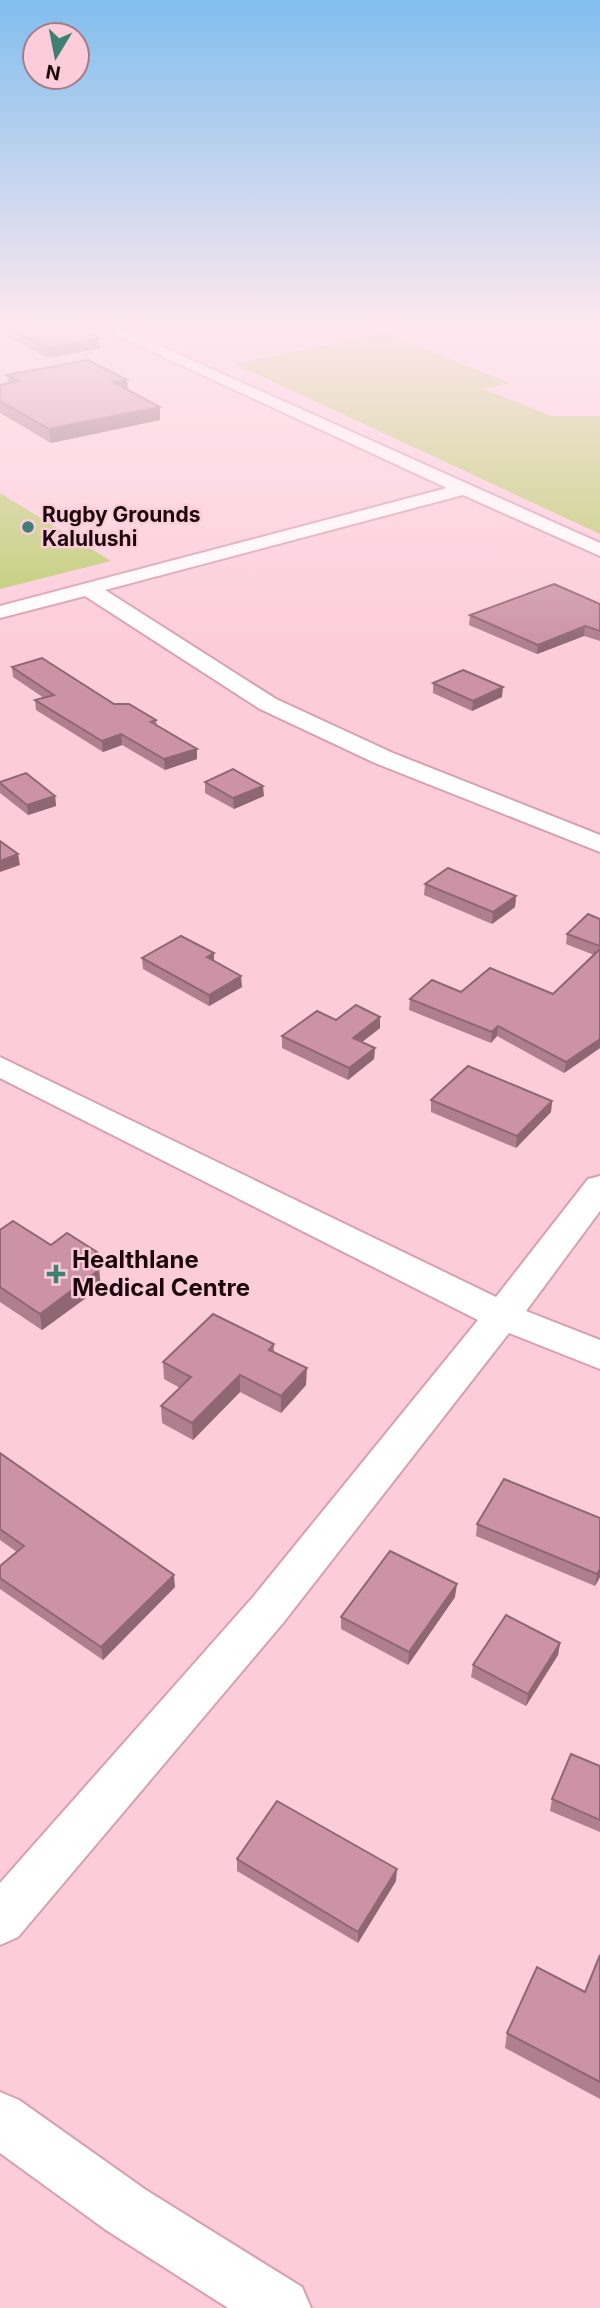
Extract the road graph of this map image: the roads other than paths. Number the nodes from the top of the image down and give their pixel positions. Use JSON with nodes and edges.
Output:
{"nodes":[{"id":1,"x":346,"y":436,"type":"edge"},
{"id":2,"x":464,"y":489,"type":"junction"},
{"id":3,"x":600,"y":550,"type":"edge"},
{"id":4,"x":87,"y":588,"type":"junction"},
{"id":5,"x":0,"y":612,"type":"edge"},
{"id":6,"x":600,"y":844,"type":"edge"},
{"id":7,"x":0,"y":1066,"type":"edge"},
{"id":8,"x":600,"y":1187,"type":"edge"},
{"id":9,"x":502,"y":1316,"type":"junction"},
{"id":10,"x":600,"y":1355,"type":"edge"},
{"id":11,"x":0,"y":1920,"type":"edge"},
{"id":12,"x":0,"y":2119,"type":"edge"},
{"id":13,"x":281,"y":2308,"type":"edge"}],
"edges":[{"from":1,"to":2,"type":"street"},
{"from":2,"to":3,"type":"street"},
{"from":2,"to":4,"type":"street"},
{"from":4,"to":5,"type":"street"},
{"from":4,"to":6,"type":"street"},
{"from":7,"to":9,"type":"street"},
{"from":8,"to":9,"type":"street"},
{"from":9,"to":10,"type":"street"},
{"from":9,"to":11,"type":"street"},
{"from":12,"to":13,"type":"street"}]}
